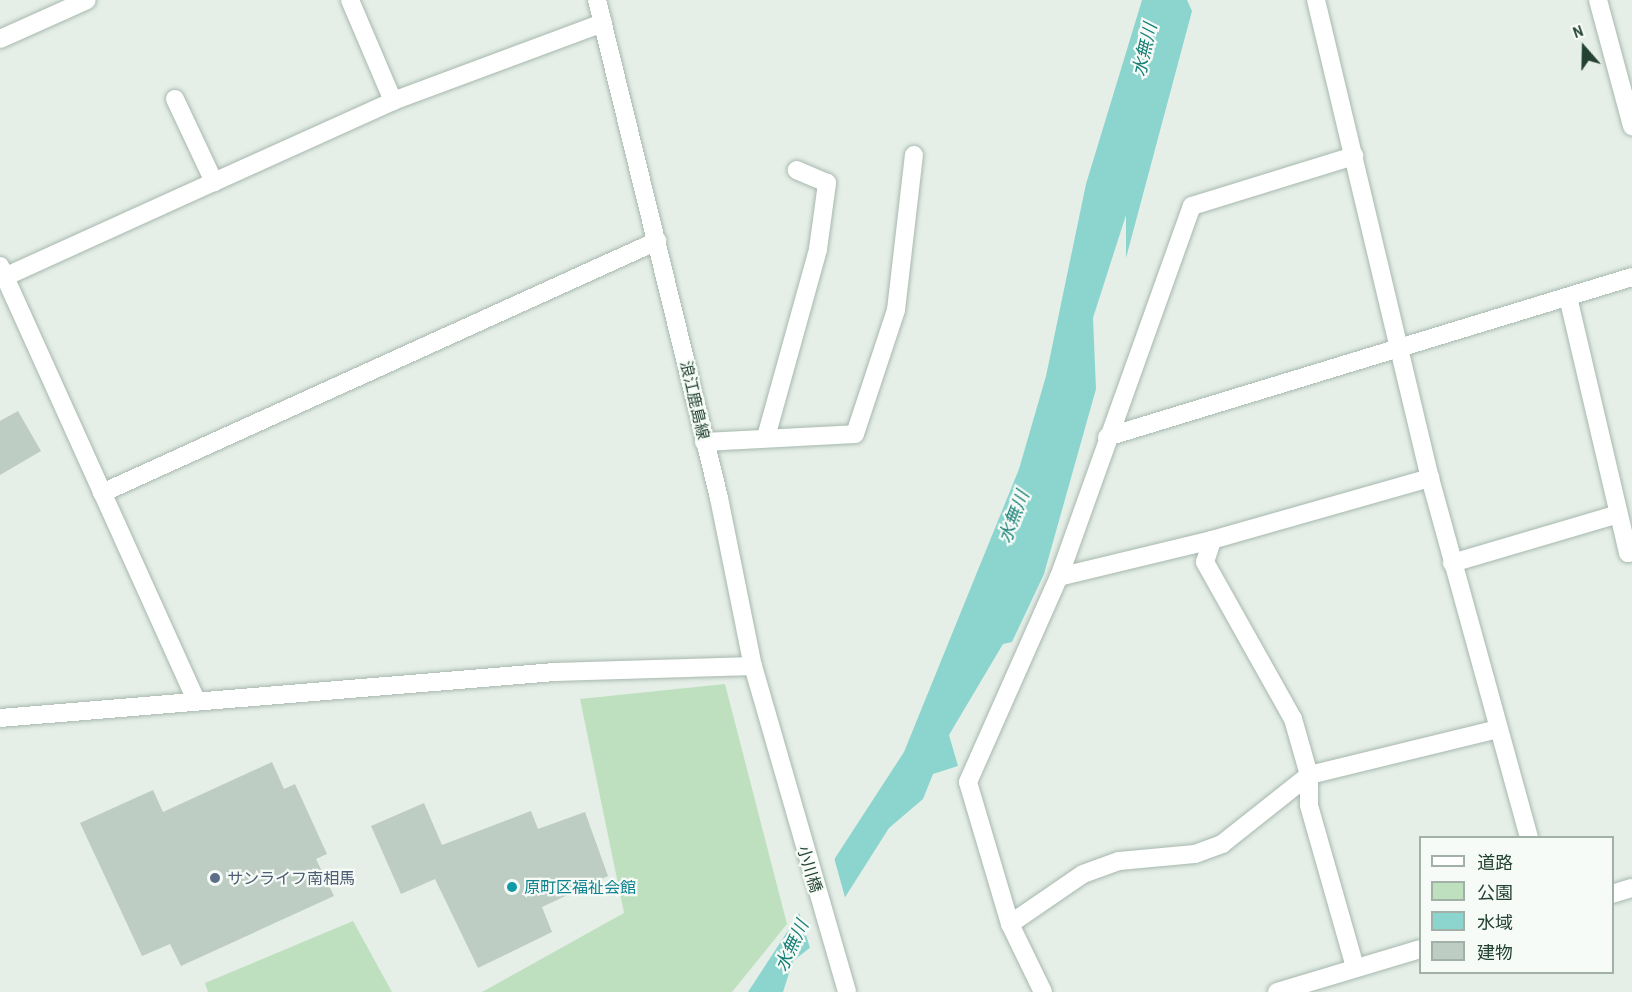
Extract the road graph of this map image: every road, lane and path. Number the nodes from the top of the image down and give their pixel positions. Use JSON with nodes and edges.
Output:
{"nodes":[{"id":1,"x":87,"y":0,"type":"edge"},
{"id":2,"x":350,"y":0,"type":"edge"},
{"id":3,"x":597,"y":0,"type":"edge"},
{"id":4,"x":1316,"y":0,"type":"edge"},
{"id":5,"x":1598,"y":0,"type":"edge"},
{"id":6,"x":603,"y":23,"type":"junction"},
{"id":7,"x":0,"y":39,"type":"edge"},
{"id":8,"x":175,"y":99,"type":"dead end"},
{"id":9,"x":393,"y":101,"type":"junction"},
{"id":10,"x":1632,"y":126,"type":"edge"},
{"id":11,"x":914,"y":156,"type":"dead end"},
{"id":12,"x":1354,"y":156,"type":"junction"},
{"id":13,"x":796,"y":170,"type":"dead end"},
{"id":14,"x":214,"y":182,"type":"junction"},
{"id":15,"x":657,"y":241,"type":"junction"},
{"id":16,"x":2,"y":274,"type":"edge"},
{"id":17,"x":1632,"y":277,"type":"edge"},
{"id":18,"x":1568,"y":297,"type":"junction"},
{"id":19,"x":1397,"y":348,"type":"junction"},
{"id":20,"x":766,"y":437,"type":"junction"},
{"id":21,"x":1107,"y":437,"type":"junction"},
{"id":22,"x":704,"y":442,"type":"junction"},
{"id":23,"x":1430,"y":478,"type":"junction"},
{"id":24,"x":102,"y":493,"type":"junction"},
{"id":25,"x":1618,"y":514,"type":"junction"},
{"id":26,"x":1212,"y":540,"type":"junction"},
{"id":27,"x":1632,"y":552,"type":"edge"},
{"id":28,"x":1452,"y":563,"type":"junction"},
{"id":29,"x":1059,"y":577,"type":"junction"},
{"id":30,"x":753,"y":666,"type":"junction"},
{"id":31,"x":196,"y":700,"type":"junction"},
{"id":32,"x":0,"y":718,"type":"edge"},
{"id":33,"x":1497,"y":729,"type":"junction"},
{"id":34,"x":1309,"y":775,"type":"junction"},
{"id":35,"x":790,"y":801,"type":"joint"},
{"id":36,"x":1528,"y":836,"type":"edge"},
{"id":37,"x":1632,"y":888,"type":"edge"},
{"id":38,"x":1614,"y":893,"type":"edge"},
{"id":39,"x":1010,"y":924,"type":"junction"},
{"id":40,"x":1419,"y":949,"type":"edge"},
{"id":41,"x":1355,"y":967,"type":"junction"},
{"id":42,"x":847,"y":992,"type":"edge"},
{"id":43,"x":1043,"y":992,"type":"edge"},
{"id":44,"x":1277,"y":992,"type":"edge"}],
"edges":[{"from":1,"to":7,"type":"street"},
{"from":2,"to":9,"type":"street"},
{"from":3,"to":6,"type":"street","name":"浪江鹿島線"},
{"from":4,"to":12,"type":"street"},
{"from":5,"to":10,"type":"street"},
{"from":6,"to":9,"type":"street"},
{"from":6,"to":15,"type":"street","name":"浪江鹿島線"},
{"from":8,"to":14,"type":"street"},
{"from":9,"to":14,"type":"street"},
{"from":11,"to":20,"type":"street"},
{"from":12,"to":19,"type":"street"},
{"from":12,"to":21,"type":"street"},
{"from":13,"to":20,"type":"street"},
{"from":14,"to":16,"type":"street"},
{"from":15,"to":22,"type":"street","name":"浪江鹿島線"},
{"from":15,"to":24,"type":"street"},
{"from":16,"to":24,"type":"street"},
{"from":17,"to":18,"type":"street"},
{"from":18,"to":19,"type":"street"},
{"from":18,"to":25,"type":"street"},
{"from":19,"to":21,"type":"street"},
{"from":19,"to":23,"type":"street"},
{"from":20,"to":22,"type":"street"},
{"from":21,"to":29,"type":"street"},
{"from":22,"to":30,"type":"street","name":"浪江鹿島線"},
{"from":23,"to":26,"type":"street"},
{"from":23,"to":28,"type":"street"},
{"from":24,"to":31,"type":"street"},
{"from":25,"to":27,"type":"street"},
{"from":25,"to":28,"type":"street"},
{"from":26,"to":29,"type":"street"},
{"from":26,"to":34,"type":"street"},
{"from":28,"to":33,"type":"street"},
{"from":29,"to":39,"type":"street"},
{"from":30,"to":31,"type":"street"},
{"from":30,"to":35,"type":"street","name":"浪江鹿島線"},
{"from":31,"to":32,"type":"street"},
{"from":33,"to":34,"type":"street"},
{"from":33,"to":36,"type":"street"},
{"from":34,"to":39,"type":"street"},
{"from":34,"to":41,"type":"street"},
{"from":35,"to":42,"type":"street","name":"小川橋"},
{"from":37,"to":38,"type":"street"},
{"from":39,"to":43,"type":"street"},
{"from":40,"to":41,"type":"street"},
{"from":41,"to":44,"type":"street"}]}
